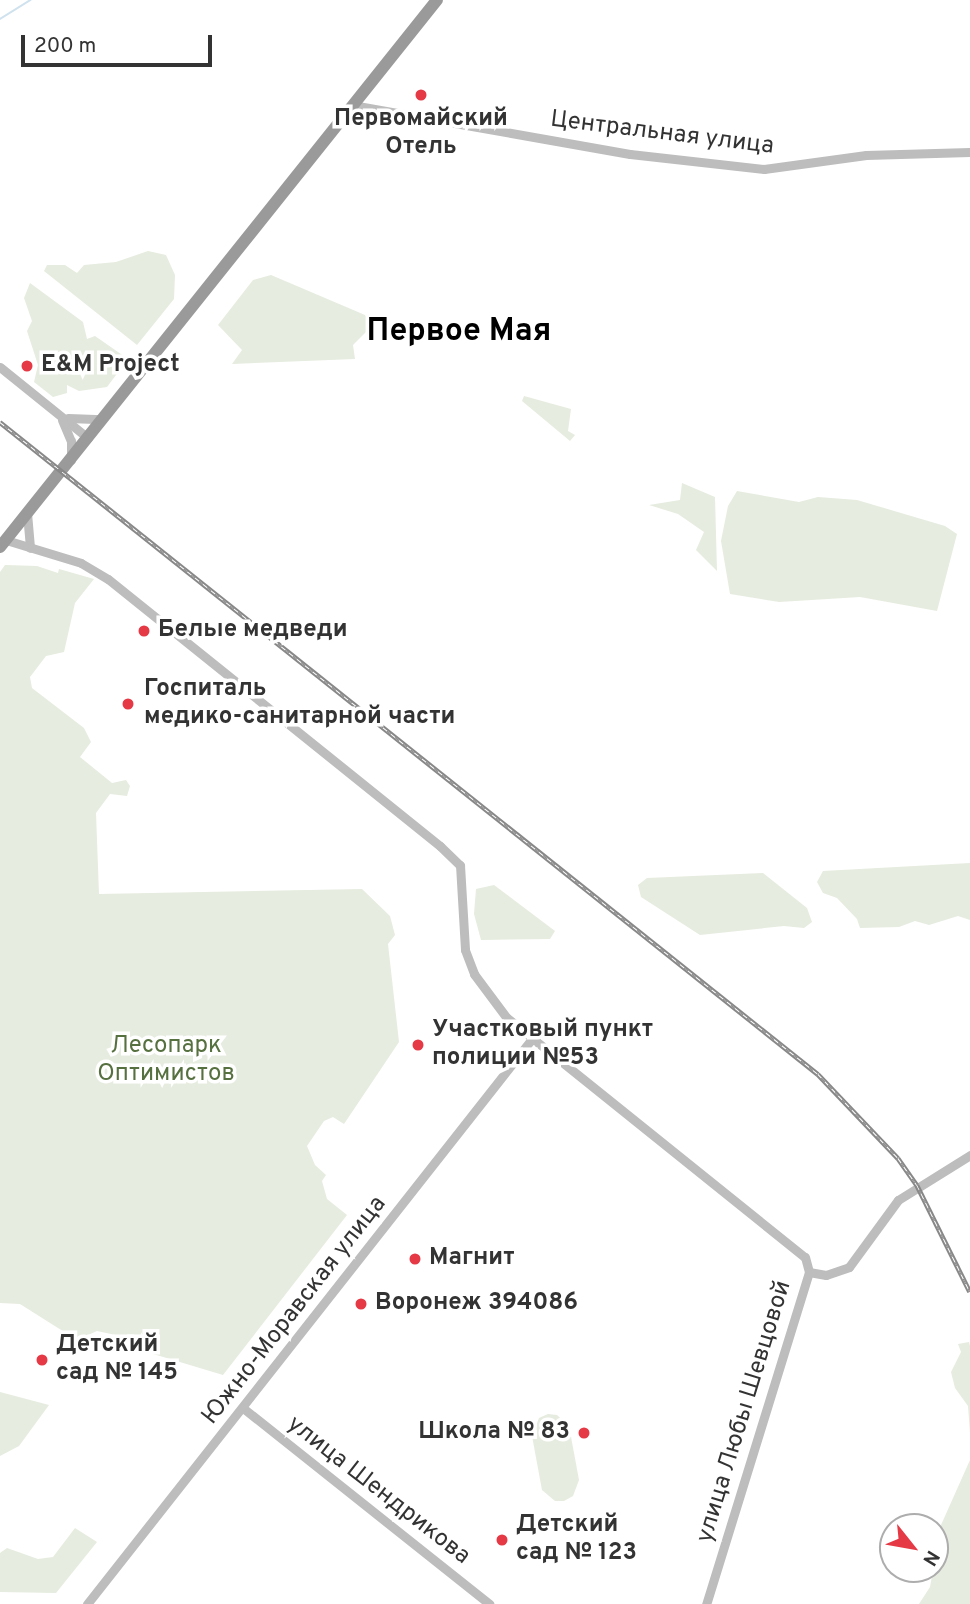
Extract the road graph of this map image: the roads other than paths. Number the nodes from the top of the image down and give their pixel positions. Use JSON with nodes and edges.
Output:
{"nodes":[{"id":1,"x":437,"y":0,"type":"edge"},
{"id":2,"x":352,"y":105,"type":"junction"},
{"id":3,"x":970,"y":152,"type":"edge"},
{"id":4,"x":0,"y":367,"type":"edge"},
{"id":5,"x":60,"y":415,"type":"junction"},
{"id":6,"x":103,"y":419,"type":"junction"},
{"id":7,"x":89,"y":438,"type":"junction"},
{"id":8,"x":71,"y":460,"type":"junction"},
{"id":9,"x":27,"y":513,"type":"junction"},
{"id":10,"x":3,"y":543,"type":"edge"},
{"id":11,"x":30,"y":548,"type":"junction"},
{"id":12,"x":531,"y":1040,"type":"junction"},
{"id":13,"x":970,"y":1155,"type":"edge"},
{"id":14,"x":809,"y":1272,"type":"junction"},
{"id":15,"x":243,"y":1408,"type":"junction"},
{"id":16,"x":87,"y":1604,"type":"edge"},
{"id":17,"x":489,"y":1604,"type":"edge"},
{"id":18,"x":706,"y":1604,"type":"edge"}],
"edges":[{"from":1,"to":2,"type":"highway"},
{"from":2,"to":3,"type":"street","name":"Центральная улица"},
{"from":2,"to":6,"type":"highway"},
{"from":4,"to":5,"type":"street"},
{"from":5,"to":6,"type":"street"},
{"from":5,"to":7,"type":"street"},
{"from":5,"to":8,"type":"street"},
{"from":6,"to":7,"type":"highway"},
{"from":7,"to":8,"type":"highway"},
{"from":8,"to":9,"type":"highway"},
{"from":9,"to":10,"type":"highway"},
{"from":9,"to":11,"type":"street"},
{"from":10,"to":11,"type":"street"},
{"from":11,"to":12,"type":"street"},
{"from":12,"to":14,"type":"street"},
{"from":12,"to":15,"type":"street","name":"Южно-Моравская улица"},
{"from":13,"to":14,"type":"street","name":"улица Любы Шевцовой"},
{"from":14,"to":18,"type":"street","name":"улица Любы Шевцовой"},
{"from":15,"to":16,"type":"street","name":"Южно-Моравская улица"},
{"from":15,"to":17,"type":"street","name":"улица Шендрикова"}]}
